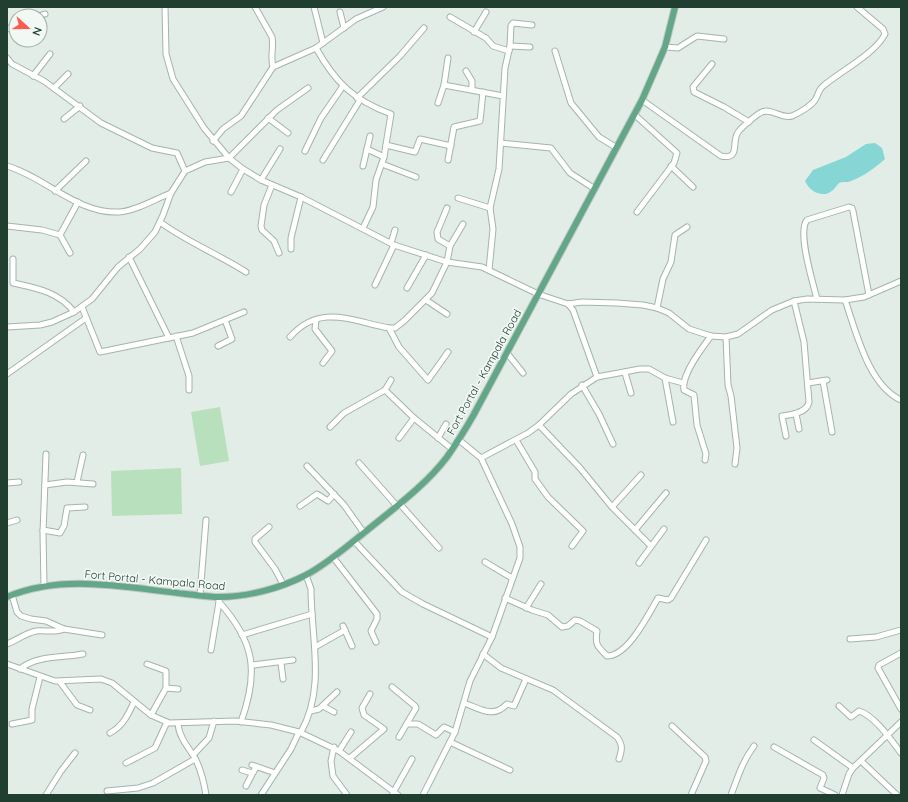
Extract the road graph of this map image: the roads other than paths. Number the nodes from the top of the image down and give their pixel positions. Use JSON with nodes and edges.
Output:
{"nodes":[{"id":1,"x":165,"y":7,"type":"edge"},
{"id":2,"x":255,"y":7,"type":"edge"},
{"id":3,"x":314,"y":7,"type":"edge"},
{"id":4,"x":383,"y":7,"type":"edge"},
{"id":5,"x":675,"y":7,"type":"edge"},
{"id":6,"x":857,"y":7,"type":"edge"},
{"id":7,"x":340,"y":12,"type":"dead end"},
{"id":8,"x":486,"y":12,"type":"dead end"},
{"id":9,"x":450,"y":17,"type":"dead end"},
{"id":10,"x":532,"y":25,"type":"dead end"},
{"id":11,"x":344,"y":28,"type":"junction"},
{"id":12,"x":424,"y":28,"type":"dead end"},
{"id":13,"x":474,"y":32,"type":"junction"},
{"id":14,"x":724,"y":39,"type":"dead end"},
{"id":15,"x":323,"y":43,"type":"junction"},
{"id":16,"x":530,"y":47,"type":"dead end"},
{"id":17,"x":665,"y":47,"type":"junction"},
{"id":18,"x":316,"y":48,"type":"junction"},
{"id":19,"x":509,"y":48,"type":"junction"},
{"id":20,"x":555,"y":51,"type":"dead end"},
{"id":21,"x":50,"y":54,"type":"dead end"},
{"id":22,"x":7,"y":58,"type":"edge"},
{"id":23,"x":448,"y":58,"type":"dead end"},
{"id":24,"x":712,"y":64,"type":"dead end"},
{"id":25,"x":273,"y":67,"type":"junction"},
{"id":26,"x":466,"y":71,"type":"dead end"},
{"id":27,"x":68,"y":74,"type":"dead end"},
{"id":28,"x":33,"y":76,"type":"junction"},
{"id":29,"x":444,"y":85,"type":"junction"},
{"id":30,"x":343,"y":86,"type":"junction"},
{"id":31,"x":54,"y":88,"type":"junction"},
{"id":32,"x":308,"y":88,"type":"dead end"},
{"id":33,"x":472,"y":90,"type":"junction"},
{"id":34,"x":484,"y":92,"type":"junction"},
{"id":35,"x":504,"y":96,"type":"junction"},
{"id":36,"x":358,"y":99,"type":"junction"},
{"id":37,"x":642,"y":100,"type":"junction"},
{"id":38,"x":438,"y":103,"type":"dead end"},
{"id":39,"x":80,"y":106,"type":"junction"},
{"id":40,"x":634,"y":115,"type":"junction"},
{"id":41,"x":268,"y":118,"type":"junction"},
{"id":42,"x":64,"y":119,"type":"dead end"},
{"id":43,"x":749,"y":122,"type":"junction"},
{"id":44,"x":288,"y":133,"type":"dead end"},
{"id":45,"x":370,"y":136,"type":"dead end"},
{"id":46,"x":213,"y":141,"type":"junction"},
{"id":47,"x":501,"y":143,"type":"junction"},
{"id":48,"x":386,"y":144,"type":"junction"},
{"id":49,"x":451,"y":146,"type":"junction"},
{"id":50,"x":617,"y":148,"type":"junction"},
{"id":51,"x":280,"y":149,"type":"dead end"},
{"id":52,"x":367,"y":149,"type":"junction"},
{"id":53,"x":305,"y":151,"type":"dead end"},
{"id":54,"x":384,"y":157,"type":"junction"},
{"id":55,"x":229,"y":158,"type":"junction"},
{"id":56,"x":323,"y":160,"type":"dead end"},
{"id":57,"x":448,"y":160,"type":"dead end"},
{"id":58,"x":86,"y":161,"type":"dead end"},
{"id":59,"x":382,"y":164,"type":"junction"},
{"id":60,"x":7,"y":166,"type":"edge"},
{"id":61,"x":363,"y":166,"type":"dead end"},
{"id":62,"x":671,"y":166,"type":"junction"},
{"id":63,"x":243,"y":169,"type":"junction"},
{"id":64,"x":185,"y":172,"type":"junction"},
{"id":65,"x":416,"y":177,"type":"dead end"},
{"id":66,"x":261,"y":180,"type":"junction"},
{"id":67,"x":272,"y":185,"type":"junction"},
{"id":68,"x":693,"y":187,"type":"dead end"},
{"id":69,"x":595,"y":189,"type":"junction"},
{"id":70,"x":55,"y":191,"type":"junction"},
{"id":71,"x":231,"y":192,"type":"dead end"},
{"id":72,"x":171,"y":193,"type":"junction"},
{"id":73,"x":301,"y":196,"type":"junction"},
{"id":74,"x":458,"y":198,"type":"dead end"},
{"id":75,"x":78,"y":202,"type":"junction"},
{"id":76,"x":447,"y":208,"type":"dead end"},
{"id":77,"x":490,"y":208,"type":"junction"},
{"id":78,"x":637,"y":212,"type":"dead end"},
{"id":79,"x":160,"y":222,"type":"junction"},
{"id":80,"x":463,"y":224,"type":"dead end"},
{"id":81,"x":7,"y":226,"type":"edge"},
{"id":82,"x":687,"y":227,"type":"dead end"},
{"id":83,"x":363,"y":228,"type":"junction"},
{"id":84,"x":395,"y":230,"type":"dead end"},
{"id":85,"x":60,"y":235,"type":"junction"},
{"id":86,"x":392,"y":244,"type":"junction"},
{"id":87,"x":450,"y":246,"type":"junction"},
{"id":88,"x":291,"y":249,"type":"dead end"},
{"id":89,"x":70,"y":253,"type":"dead end"},
{"id":90,"x":279,"y":253,"type":"dead end"},
{"id":91,"x":426,"y":254,"type":"junction"},
{"id":92,"x":129,"y":257,"type":"junction"},
{"id":93,"x":13,"y":259,"type":"dead end"},
{"id":94,"x":447,"y":262,"type":"junction"},
{"id":95,"x":489,"y":270,"type":"junction"},
{"id":96,"x":246,"y":272,"type":"dead end"},
{"id":97,"x":901,"y":281,"type":"edge"},
{"id":98,"x":375,"y":285,"type":"dead end"},
{"id":99,"x":407,"y":288,"type":"dead end"},
{"id":100,"x":538,"y":294,"type":"junction"},
{"id":101,"x":869,"y":295,"type":"junction"},
{"id":102,"x":817,"y":299,"type":"junction"},
{"id":103,"x":426,"y":300,"type":"junction"},
{"id":104,"x":844,"y":300,"type":"junction"},
{"id":105,"x":794,"y":301,"type":"junction"},
{"id":106,"x":568,"y":304,"type":"junction"},
{"id":107,"x":82,"y":307,"type":"junction"},
{"id":108,"x":657,"y":308,"type":"junction"},
{"id":109,"x":74,"y":312,"type":"junction"},
{"id":110,"x":244,"y":312,"type":"dead end"},
{"id":111,"x":447,"y":314,"type":"dead end"},
{"id":112,"x":86,"y":318,"type":"junction"},
{"id":113,"x":225,"y":320,"type":"junction"},
{"id":114,"x":316,"y":320,"type":"junction"},
{"id":115,"x":7,"y":327,"type":"edge"},
{"id":116,"x":389,"y":328,"type":"junction"},
{"id":117,"x":176,"y":336,"type":"junction"},
{"id":118,"x":710,"y":336,"type":"junction"},
{"id":119,"x":726,"y":336,"type":"junction"},
{"id":120,"x":290,"y":337,"type":"dead end"},
{"id":121,"x":168,"y":338,"type":"junction"},
{"id":122,"x":218,"y":346,"type":"dead end"},
{"id":123,"x":448,"y":352,"type":"dead end"},
{"id":124,"x":507,"y":353,"type":"junction"},
{"id":125,"x":323,"y":363,"type":"dead end"},
{"id":126,"x":523,"y":373,"type":"dead end"},
{"id":127,"x":625,"y":373,"type":"junction"},
{"id":128,"x":7,"y":374,"type":"edge"},
{"id":129,"x":597,"y":377,"type":"junction"},
{"id":130,"x":665,"y":378,"type":"junction"},
{"id":131,"x":391,"y":380,"type":"dead end"},
{"id":132,"x":683,"y":383,"type":"junction"},
{"id":133,"x":808,"y":384,"type":"junction"},
{"id":134,"x":582,"y":385,"type":"junction"},
{"id":135,"x":189,"y":390,"type":"dead end"},
{"id":136,"x":385,"y":390,"type":"junction"},
{"id":137,"x":631,"y":393,"type":"dead end"},
{"id":138,"x":901,"y":400,"type":"edge"},
{"id":139,"x":796,"y":414,"type":"junction"},
{"id":140,"x":414,"y":418,"type":"junction"},
{"id":141,"x":673,"y":422,"type":"dead end"},
{"id":142,"x":446,"y":424,"type":"dead end"},
{"id":143,"x":539,"y":425,"type":"junction"},
{"id":144,"x":330,"y":427,"type":"dead end"},
{"id":145,"x":799,"y":429,"type":"dead end"},
{"id":146,"x":832,"y":432,"type":"dead end"},
{"id":147,"x":786,"y":436,"type":"dead end"},
{"id":148,"x":399,"y":438,"type":"dead end"},
{"id":149,"x":438,"y":438,"type":"junction"},
{"id":150,"x":459,"y":440,"type":"junction"},
{"id":151,"x":516,"y":440,"type":"junction"},
{"id":152,"x":613,"y":444,"type":"dead end"},
{"id":153,"x":452,"y":449,"type":"junction"},
{"id":154,"x":46,"y":454,"type":"dead end"},
{"id":155,"x":83,"y":455,"type":"dead end"},
{"id":156,"x":481,"y":458,"type":"junction"},
{"id":157,"x":705,"y":460,"type":"dead end"},
{"id":158,"x":359,"y":463,"type":"dead end"},
{"id":159,"x":735,"y":464,"type":"dead end"},
{"id":160,"x":307,"y":466,"type":"dead end"},
{"id":161,"x":641,"y":475,"type":"dead end"},
{"id":162,"x":19,"y":482,"type":"dead end"},
{"id":163,"x":77,"y":482,"type":"junction"},
{"id":164,"x":7,"y":483,"type":"edge"},
{"id":165,"x":93,"y":484,"type":"dead end"},
{"id":166,"x":45,"y":485,"type":"junction"},
{"id":167,"x":666,"y":493,"type":"dead end"},
{"id":168,"x":334,"y":494,"type":"junction"},
{"id":169,"x":398,"y":505,"type":"junction"},
{"id":170,"x":300,"y":506,"type":"dead end"},
{"id":171,"x":85,"y":507,"type":"dead end"},
{"id":172,"x":612,"y":507,"type":"junction"},
{"id":173,"x":17,"y":520,"type":"dead end"},
{"id":174,"x":206,"y":520,"type":"dead end"},
{"id":175,"x":7,"y":523,"type":"edge"},
{"id":176,"x":269,"y":527,"type":"dead end"},
{"id":177,"x":664,"y":529,"type":"dead end"},
{"id":178,"x":43,"y":530,"type":"junction"},
{"id":179,"x":635,"y":530,"type":"junction"},
{"id":180,"x":364,"y":533,"type":"junction"},
{"id":181,"x":706,"y":540,"type":"dead end"},
{"id":182,"x":354,"y":541,"type":"junction"},
{"id":183,"x":572,"y":546,"type":"dead end"},
{"id":184,"x":651,"y":546,"type":"junction"},
{"id":185,"x":439,"y":548,"type":"dead end"},
{"id":186,"x":333,"y":557,"type":"junction"},
{"id":187,"x":485,"y":562,"type":"dead end"},
{"id":188,"x":639,"y":563,"type":"dead end"},
{"id":189,"x":306,"y":575,"type":"junction"},
{"id":190,"x":512,"y":578,"type":"junction"},
{"id":191,"x":283,"y":584,"type":"junction"},
{"id":192,"x":541,"y":584,"type":"dead end"},
{"id":193,"x":44,"y":586,"type":"junction"},
{"id":194,"x":200,"y":595,"type":"junction"},
{"id":195,"x":9,"y":596,"type":"edge"},
{"id":196,"x":505,"y":598,"type":"junction"},
{"id":197,"x":219,"y":600,"type":"junction"},
{"id":198,"x":526,"y":608,"type":"junction"},
{"id":199,"x":312,"y":614,"type":"junction"},
{"id":200,"x":64,"y":629,"type":"junction"},
{"id":201,"x":901,"y":630,"type":"edge"},
{"id":202,"x":102,"y":635,"type":"dead end"},
{"id":203,"x":242,"y":635,"type":"junction"},
{"id":204,"x":492,"y":637,"type":"junction"},
{"id":205,"x":850,"y":639,"type":"dead end"},
{"id":206,"x":376,"y":642,"type":"dead end"},
{"id":207,"x":7,"y":644,"type":"edge"},
{"id":208,"x":352,"y":646,"type":"dead end"},
{"id":209,"x":315,"y":647,"type":"junction"},
{"id":210,"x":211,"y":650,"type":"dead end"},
{"id":211,"x":901,"y":653,"type":"edge"},
{"id":212,"x":82,"y":654,"type":"dead end"},
{"id":213,"x":483,"y":654,"type":"junction"},
{"id":214,"x":293,"y":660,"type":"dead end"},
{"id":215,"x":280,"y":663,"type":"junction"},
{"id":216,"x":7,"y":664,"type":"edge"},
{"id":217,"x":147,"y":664,"type":"dead end"},
{"id":218,"x":253,"y":665,"type":"junction"},
{"id":219,"x":20,"y":668,"type":"junction"},
{"id":220,"x":40,"y":677,"type":"junction"},
{"id":221,"x":283,"y":679,"type":"dead end"},
{"id":222,"x":526,"y":679,"type":"junction"},
{"id":223,"x":60,"y":682,"type":"junction"},
{"id":224,"x":392,"y":687,"type":"dead end"},
{"id":225,"x":166,"y":688,"type":"junction"},
{"id":226,"x":178,"y":689,"type":"dead end"},
{"id":227,"x":337,"y":692,"type":"dead end"},
{"id":228,"x":370,"y":694,"type":"dead end"},
{"id":229,"x":134,"y":702,"type":"junction"},
{"id":230,"x":464,"y":703,"type":"junction"},
{"id":231,"x":322,"y":706,"type":"junction"},
{"id":232,"x":839,"y":706,"type":"dead end"},
{"id":233,"x":901,"y":709,"type":"edge"},
{"id":234,"x":90,"y":710,"type":"dead end"},
{"id":235,"x":311,"y":711,"type":"junction"},
{"id":236,"x":334,"y":712,"type":"dead end"},
{"id":237,"x":151,"y":715,"type":"junction"},
{"id":238,"x":214,"y":721,"type":"junction"},
{"id":239,"x":167,"y":722,"type":"junction"},
{"id":240,"x":241,"y":722,"type":"junction"},
{"id":241,"x":901,"y":722,"type":"edge"},
{"id":242,"x":12,"y":724,"type":"dead end"},
{"id":243,"x":178,"y":724,"type":"junction"},
{"id":244,"x":407,"y":724,"type":"junction"},
{"id":245,"x":672,"y":726,"type":"dead end"},
{"id":246,"x":300,"y":732,"type":"junction"},
{"id":247,"x":351,"y":732,"type":"dead end"},
{"id":248,"x":455,"y":732,"type":"junction"},
{"id":249,"x":110,"y":733,"type":"dead end"},
{"id":250,"x":887,"y":734,"type":"junction"},
{"id":251,"x":400,"y":737,"type":"dead end"},
{"id":252,"x":814,"y":740,"type":"dead end"},
{"id":253,"x":450,"y":742,"type":"junction"},
{"id":254,"x":754,"y":746,"type":"dead end"},
{"id":255,"x":334,"y":747,"type":"junction"},
{"id":256,"x":774,"y":747,"type":"dead end"},
{"id":257,"x":339,"y":751,"type":"junction"},
{"id":258,"x":75,"y":753,"type":"dead end"},
{"id":259,"x":901,"y":753,"type":"edge"},
{"id":260,"x":194,"y":757,"type":"junction"},
{"id":261,"x":350,"y":758,"type":"junction"},
{"id":262,"x":412,"y":759,"type":"dead end"},
{"id":263,"x":619,"y":759,"type":"dead end"},
{"id":264,"x":861,"y":760,"type":"junction"},
{"id":265,"x":126,"y":763,"type":"dead end"},
{"id":266,"x":853,"y":768,"type":"junction"},
{"id":267,"x":242,"y":770,"type":"dead end"},
{"id":268,"x":510,"y":770,"type":"dead end"},
{"id":269,"x":252,"y":773,"type":"junction"},
{"id":270,"x":275,"y":773,"type":"junction"},
{"id":271,"x":246,"y":786,"type":"dead end"},
{"id":272,"x":107,"y":791,"type":"dead end"},
{"id":273,"x":396,"y":794,"type":"edge"},
{"id":274,"x":46,"y":795,"type":"edge"},
{"id":275,"x":206,"y":795,"type":"edge"},
{"id":276,"x":261,"y":795,"type":"edge"},
{"id":277,"x":347,"y":795,"type":"edge"},
{"id":278,"x":423,"y":795,"type":"edge"},
{"id":279,"x":691,"y":795,"type":"edge"},
{"id":280,"x":731,"y":795,"type":"edge"},
{"id":281,"x":835,"y":795,"type":"edge"},
{"id":282,"x":842,"y":795,"type":"edge"},
{"id":283,"x":897,"y":795,"type":"edge"}],
"edges":[{"from":1,"to":46,"type":"street"},
{"from":2,"to":25,"type":"street"},
{"from":3,"to":15,"type":"street"},
{"from":4,"to":11,"type":"street"},
{"from":5,"to":17,"type":"main road","name":"Fort Portal - Kampala Road"},
{"from":6,"to":43,"type":"street"},
{"from":7,"to":11,"type":"street"},
{"from":8,"to":13,"type":"street"},
{"from":9,"to":13,"type":"street"},
{"from":10,"to":19,"type":"street"},
{"from":11,"to":15,"type":"street"},
{"from":12,"to":36,"type":"street"},
{"from":13,"to":19,"type":"street"},
{"from":14,"to":17,"type":"street"},
{"from":15,"to":18,"type":"street"},
{"from":16,"to":19,"type":"street"},
{"from":17,"to":37,"type":"main road","name":"Fort Portal - Kampala Road"},
{"from":18,"to":25,"type":"street"},
{"from":18,"to":30,"type":"street"},
{"from":19,"to":35,"type":"street"},
{"from":20,"to":50,"type":"street"},
{"from":21,"to":28,"type":"street"},
{"from":22,"to":28,"type":"street"},
{"from":23,"to":29,"type":"street"},
{"from":24,"to":43,"type":"street"},
{"from":25,"to":46,"type":"street"},
{"from":26,"to":33,"type":"street"},
{"from":27,"to":31,"type":"street"},
{"from":28,"to":31,"type":"street"},
{"from":29,"to":33,"type":"street"},
{"from":29,"to":38,"type":"street"},
{"from":30,"to":36,"type":"street"},
{"from":30,"to":53,"type":"street"},
{"from":31,"to":39,"type":"street"},
{"from":32,"to":41,"type":"street"},
{"from":33,"to":34,"type":"street"},
{"from":34,"to":35,"type":"street"},
{"from":34,"to":49,"type":"street"},
{"from":35,"to":47,"type":"street"},
{"from":36,"to":48,"type":"street"},
{"from":36,"to":56,"type":"street"},
{"from":37,"to":40,"type":"main road","name":"Fort Portal - Kampala Road"},
{"from":37,"to":43,"type":"street"},
{"from":39,"to":42,"type":"street"},
{"from":39,"to":64,"type":"street"},
{"from":40,"to":50,"type":"main road","name":"Fort Portal - Kampala Road"},
{"from":40,"to":62,"type":"street"},
{"from":41,"to":44,"type":"street"},
{"from":41,"to":55,"type":"street"},
{"from":45,"to":52,"type":"street"},
{"from":46,"to":55,"type":"street"},
{"from":47,"to":69,"type":"street"},
{"from":47,"to":77,"type":"street"},
{"from":48,"to":49,"type":"street"},
{"from":48,"to":54,"type":"street"},
{"from":49,"to":57,"type":"street"},
{"from":50,"to":69,"type":"main road","name":"Fort Portal - Kampala Road"},
{"from":51,"to":66,"type":"street"},
{"from":52,"to":54,"type":"street"},
{"from":52,"to":61,"type":"street"},
{"from":54,"to":59,"type":"street"},
{"from":55,"to":63,"type":"street"},
{"from":55,"to":64,"type":"street"},
{"from":58,"to":70,"type":"street"},
{"from":59,"to":65,"type":"street"},
{"from":59,"to":83,"type":"street"},
{"from":60,"to":70,"type":"street"},
{"from":62,"to":68,"type":"street"},
{"from":62,"to":78,"type":"street"},
{"from":63,"to":66,"type":"street"},
{"from":63,"to":71,"type":"street"},
{"from":64,"to":72,"type":"street"},
{"from":66,"to":67,"type":"street"},
{"from":67,"to":73,"type":"street"},
{"from":67,"to":90,"type":"street"},
{"from":69,"to":100,"type":"main road","name":"Fort Portal - Kampala Road"},
{"from":70,"to":75,"type":"street"},
{"from":72,"to":75,"type":"street"},
{"from":72,"to":79,"type":"street"},
{"from":73,"to":83,"type":"street"},
{"from":73,"to":88,"type":"street"},
{"from":74,"to":77,"type":"street"},
{"from":75,"to":85,"type":"street"},
{"from":76,"to":87,"type":"street"},
{"from":77,"to":95,"type":"street"},
{"from":79,"to":92,"type":"street"},
{"from":79,"to":96,"type":"street"},
{"from":80,"to":87,"type":"street"},
{"from":81,"to":85,"type":"street"},
{"from":82,"to":108,"type":"street"},
{"from":83,"to":86,"type":"street"},
{"from":84,"to":86,"type":"street"},
{"from":85,"to":89,"type":"street"},
{"from":86,"to":91,"type":"street"},
{"from":86,"to":98,"type":"street"},
{"from":87,"to":94,"type":"street"},
{"from":91,"to":94,"type":"street"},
{"from":91,"to":99,"type":"street"},
{"from":92,"to":107,"type":"street"},
{"from":92,"to":121,"type":"street"},
{"from":93,"to":109,"type":"street"},
{"from":94,"to":95,"type":"street"},
{"from":94,"to":103,"type":"street"},
{"from":95,"to":100,"type":"street"},
{"from":97,"to":101,"type":"street"},
{"from":100,"to":106,"type":"street"},
{"from":100,"to":124,"type":"main road","name":"Fort Portal - Kampala Road"},
{"from":101,"to":102,"type":"street"},
{"from":101,"to":104,"type":"street"},
{"from":102,"to":104,"type":"street"},
{"from":102,"to":105,"type":"street"},
{"from":103,"to":111,"type":"street"},
{"from":103,"to":116,"type":"street"},
{"from":104,"to":138,"type":"street"},
{"from":105,"to":119,"type":"street"},
{"from":105,"to":133,"type":"street"},
{"from":106,"to":108,"type":"street"},
{"from":106,"to":129,"type":"street"},
{"from":107,"to":109,"type":"street"},
{"from":107,"to":112,"type":"street"},
{"from":108,"to":118,"type":"street"},
{"from":109,"to":115,"type":"street"},
{"from":110,"to":113,"type":"street"},
{"from":112,"to":121,"type":"street"},
{"from":112,"to":128,"type":"street"},
{"from":113,"to":117,"type":"street"},
{"from":113,"to":122,"type":"street"},
{"from":114,"to":116,"type":"street"},
{"from":114,"to":120,"type":"street"},
{"from":114,"to":125,"type":"street"},
{"from":116,"to":123,"type":"street"},
{"from":117,"to":121,"type":"street"},
{"from":117,"to":135,"type":"street"},
{"from":118,"to":119,"type":"street"},
{"from":118,"to":132,"type":"street"},
{"from":119,"to":159,"type":"street"},
{"from":124,"to":126,"type":"street"},
{"from":124,"to":150,"type":"main road","name":"Fort Portal - Kampala Road"},
{"from":127,"to":129,"type":"street"},
{"from":127,"to":130,"type":"street"},
{"from":127,"to":137,"type":"street"},
{"from":129,"to":134,"type":"street"},
{"from":130,"to":132,"type":"street"},
{"from":130,"to":141,"type":"street"},
{"from":131,"to":136,"type":"street"},
{"from":132,"to":157,"type":"street"},
{"from":133,"to":139,"type":"street"},
{"from":133,"to":146,"type":"street"},
{"from":134,"to":143,"type":"street"},
{"from":134,"to":152,"type":"street"},
{"from":136,"to":140,"type":"street"},
{"from":136,"to":144,"type":"street"},
{"from":139,"to":145,"type":"street"},
{"from":139,"to":147,"type":"street"},
{"from":140,"to":148,"type":"street"},
{"from":140,"to":149,"type":"street"},
{"from":142,"to":149,"type":"street"},
{"from":143,"to":151,"type":"street"},
{"from":143,"to":172,"type":"street"},
{"from":149,"to":153,"type":"street"},
{"from":150,"to":153,"type":"main road","name":"Fort Portal - Kampala Road"},
{"from":150,"to":156,"type":"street"},
{"from":151,"to":156,"type":"street"},
{"from":151,"to":183,"type":"street"},
{"from":153,"to":169,"type":"main road","name":"Fort Portal - Kampala Road"},
{"from":154,"to":166,"type":"street"},
{"from":155,"to":163,"type":"street"},
{"from":156,"to":190,"type":"street"},
{"from":158,"to":169,"type":"street"},
{"from":160,"to":168,"type":"street"},
{"from":161,"to":172,"type":"street"},
{"from":162,"to":164,"type":"street"},
{"from":163,"to":165,"type":"street"},
{"from":163,"to":166,"type":"street"},
{"from":166,"to":178,"type":"street"},
{"from":167,"to":179,"type":"street"},
{"from":168,"to":170,"type":"street"},
{"from":168,"to":180,"type":"street"},
{"from":169,"to":180,"type":"main road","name":"Fort Portal - Kampala Road"},
{"from":169,"to":185,"type":"street"},
{"from":171,"to":178,"type":"street"},
{"from":172,"to":179,"type":"street"},
{"from":173,"to":175,"type":"street"},
{"from":174,"to":194,"type":"street"},
{"from":176,"to":191,"type":"street"},
{"from":177,"to":184,"type":"street"},
{"from":178,"to":193,"type":"street"},
{"from":179,"to":184,"type":"street"},
{"from":180,"to":182,"type":"main road","name":"Fort Portal - Kampala Road"},
{"from":181,"to":198,"type":"street"},
{"from":182,"to":186,"type":"main road","name":"Fort Portal - Kampala Road"},
{"from":182,"to":204,"type":"street"},
{"from":184,"to":188,"type":"street"},
{"from":186,"to":189,"type":"main road","name":"Fort Portal - Kampala Road"},
{"from":186,"to":206,"type":"street"},
{"from":187,"to":190,"type":"street"},
{"from":189,"to":191,"type":"main road","name":"Fort Portal - Kampala Road"},
{"from":189,"to":199,"type":"street"},
{"from":190,"to":196,"type":"street"},
{"from":191,"to":197,"type":"main road","name":"Fort Portal - Kampala Road"},
{"from":192,"to":198,"type":"street"},
{"from":193,"to":194,"type":"main road","name":"Fort Portal - Kampala Road"},
{"from":193,"to":195,"type":"main road","name":"Fort Portal - Kampala Road"},
{"from":194,"to":197,"type":"main road","name":"Fort Portal - Kampala Road"},
{"from":195,"to":200,"type":"street"},
{"from":196,"to":198,"type":"street"},
{"from":196,"to":204,"type":"street"},
{"from":197,"to":203,"type":"street"},
{"from":197,"to":210,"type":"street"},
{"from":199,"to":203,"type":"street"},
{"from":199,"to":209,"type":"street"},
{"from":200,"to":202,"type":"street"},
{"from":200,"to":207,"type":"street"},
{"from":201,"to":205,"type":"street"},
{"from":203,"to":218,"type":"street"},
{"from":204,"to":213,"type":"street"},
{"from":208,"to":209,"type":"street"},
{"from":209,"to":235,"type":"street"},
{"from":211,"to":233,"type":"street"},
{"from":212,"to":219,"type":"street"},
{"from":213,"to":222,"type":"street"},
{"from":213,"to":230,"type":"street"},
{"from":214,"to":215,"type":"street"},
{"from":215,"to":218,"type":"street"},
{"from":215,"to":221,"type":"street"},
{"from":216,"to":219,"type":"street"},
{"from":217,"to":225,"type":"street"},
{"from":218,"to":240,"type":"street"},
{"from":219,"to":220,"type":"street"},
{"from":220,"to":223,"type":"street"},
{"from":220,"to":242,"type":"street"},
{"from":222,"to":230,"type":"street"},
{"from":222,"to":263,"type":"street"},
{"from":223,"to":229,"type":"street"},
{"from":223,"to":234,"type":"street"},
{"from":224,"to":244,"type":"street"},
{"from":225,"to":226,"type":"street"},
{"from":225,"to":237,"type":"street"},
{"from":227,"to":231,"type":"street"},
{"from":228,"to":261,"type":"street"},
{"from":229,"to":237,"type":"street"},
{"from":229,"to":249,"type":"street"},
{"from":230,"to":248,"type":"street"},
{"from":231,"to":235,"type":"street"},
{"from":231,"to":236,"type":"street"},
{"from":232,"to":250,"type":"street"},
{"from":235,"to":246,"type":"street"},
{"from":237,"to":239,"type":"street"},
{"from":238,"to":240,"type":"street"},
{"from":238,"to":243,"type":"street"},
{"from":238,"to":260,"type":"street"},
{"from":239,"to":243,"type":"street"},
{"from":239,"to":265,"type":"street"},
{"from":240,"to":246,"type":"street"},
{"from":241,"to":250,"type":"street"},
{"from":243,"to":260,"type":"street"},
{"from":244,"to":248,"type":"street"},
{"from":244,"to":251,"type":"street"},
{"from":245,"to":279,"type":"street"},
{"from":246,"to":255,"type":"street"},
{"from":246,"to":270,"type":"street"},
{"from":247,"to":257,"type":"street"},
{"from":248,"to":253,"type":"street"},
{"from":250,"to":259,"type":"street"},
{"from":250,"to":264,"type":"street"},
{"from":252,"to":266,"type":"street"},
{"from":253,"to":268,"type":"street"},
{"from":253,"to":278,"type":"street"},
{"from":254,"to":280,"type":"street"},
{"from":255,"to":257,"type":"street"},
{"from":255,"to":277,"type":"street"},
{"from":256,"to":281,"type":"street"},
{"from":257,"to":261,"type":"street"},
{"from":258,"to":274,"type":"street"},
{"from":260,"to":272,"type":"street"},
{"from":260,"to":275,"type":"street"},
{"from":261,"to":273,"type":"street"},
{"from":262,"to":273,"type":"street"},
{"from":264,"to":266,"type":"street"},
{"from":264,"to":283,"type":"street"},
{"from":266,"to":282,"type":"street"},
{"from":267,"to":269,"type":"street"},
{"from":269,"to":270,"type":"street"},
{"from":269,"to":271,"type":"street"},
{"from":270,"to":276,"type":"street"}]}
